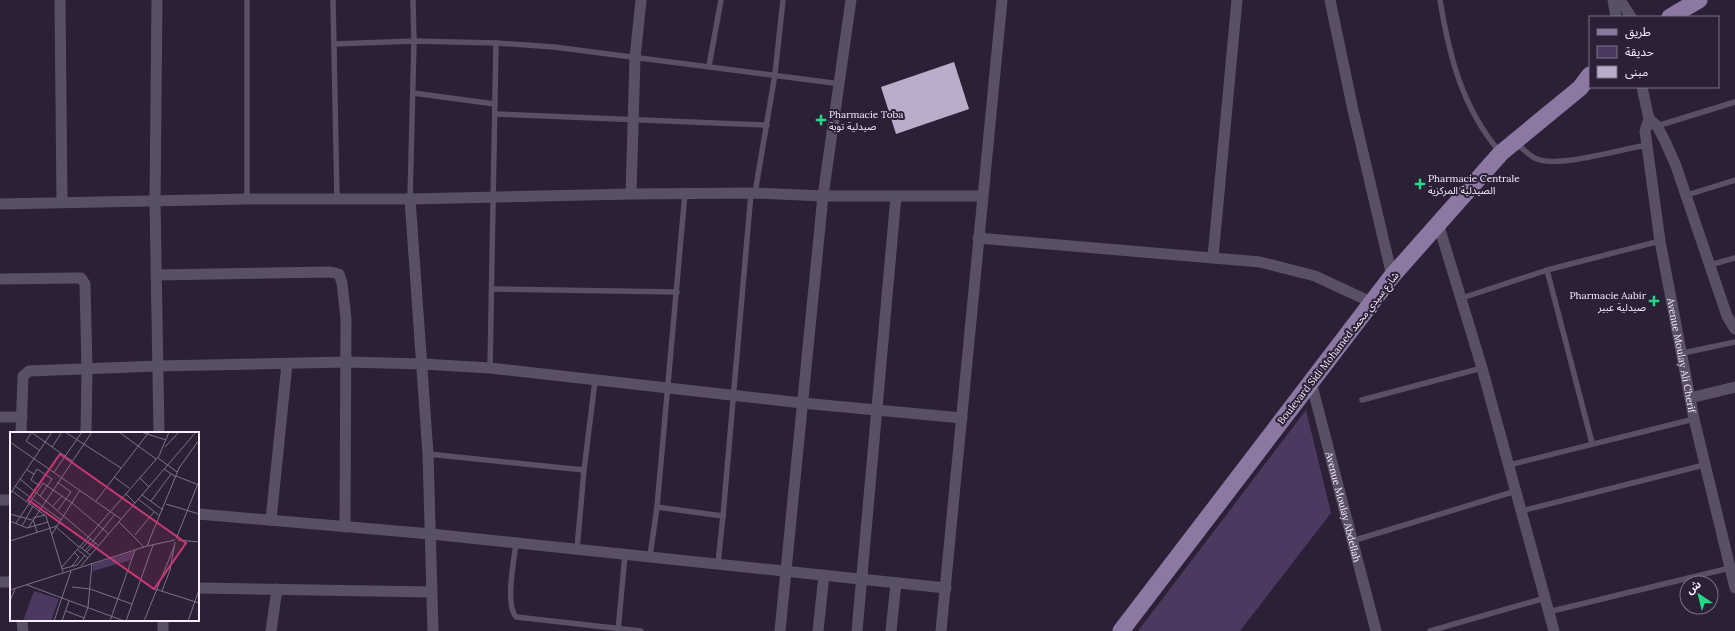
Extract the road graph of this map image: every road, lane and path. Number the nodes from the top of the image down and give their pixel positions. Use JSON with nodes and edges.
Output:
{"nodes":[{"id":1,"x":60,"y":0,"type":"edge"},
{"id":2,"x":157,"y":0,"type":"edge"},
{"id":3,"x":247,"y":0,"type":"edge"},
{"id":4,"x":333,"y":0,"type":"edge"},
{"id":5,"x":413,"y":0,"type":"edge"},
{"id":6,"x":641,"y":0,"type":"edge"},
{"id":7,"x":721,"y":0,"type":"edge"},
{"id":8,"x":783,"y":0,"type":"edge"},
{"id":9,"x":852,"y":0,"type":"edge"},
{"id":10,"x":1002,"y":0,"type":"edge"},
{"id":11,"x":1237,"y":0,"type":"edge"},
{"id":12,"x":1330,"y":0,"type":"edge"},
{"id":13,"x":1440,"y":0,"type":"edge"},
{"id":14,"x":1614,"y":0,"type":"edge"},
{"id":15,"x":1620,"y":0,"type":"edge"},
{"id":16,"x":1699,"y":0,"type":"edge"},
{"id":17,"x":1616,"y":16,"type":"edge"},
{"id":18,"x":1630,"y":16,"type":"edge"},
{"id":19,"x":1672,"y":16,"type":"edge"},
{"id":20,"x":414,"y":41,"type":"junction"},
{"id":21,"x":496,"y":43,"type":"junction"},
{"id":22,"x":334,"y":44,"type":"junction"},
{"id":23,"x":635,"y":58,"type":"junction"},
{"id":24,"x":709,"y":66,"type":"junction"},
{"id":25,"x":775,"y":74,"type":"junction"},
{"id":26,"x":1587,"y":82,"type":"edge"},
{"id":27,"x":841,"y":84,"type":"junction"},
{"id":28,"x":1642,"y":88,"type":"edge"},
{"id":29,"x":413,"y":93,"type":"junction"},
{"id":30,"x":1735,"y":102,"type":"edge"},
{"id":31,"x":495,"y":104,"type":"junction"},
{"id":32,"x":495,"y":114,"type":"junction"},
{"id":33,"x":633,"y":121,"type":"junction"},
{"id":34,"x":1653,"y":123,"type":"junction"},
{"id":35,"x":767,"y":125,"type":"junction"},
{"id":36,"x":1514,"y":141,"type":"junction"},
{"id":37,"x":1647,"y":145,"type":"junction"},
{"id":38,"x":1501,"y":153,"type":"junction"},
{"id":39,"x":1735,"y":180,"type":"edge"},
{"id":40,"x":685,"y":193,"type":"junction"},
{"id":41,"x":753,"y":193,"type":"junction"},
{"id":42,"x":631,"y":194,"type":"junction"},
{"id":43,"x":1687,"y":195,"type":"junction"},
{"id":44,"x":494,"y":196,"type":"junction"},
{"id":45,"x":823,"y":196,"type":"junction"},
{"id":46,"x":896,"y":196,"type":"junction"},
{"id":47,"x":982,"y":196,"type":"junction"},
{"id":48,"x":338,"y":199,"type":"junction"},
{"id":49,"x":410,"y":199,"type":"junction"},
{"id":50,"x":247,"y":200,"type":"junction"},
{"id":51,"x":155,"y":201,"type":"junction"},
{"id":52,"x":62,"y":202,"type":"junction"},
{"id":53,"x":0,"y":204,"type":"edge"},
{"id":54,"x":1438,"y":223,"type":"junction"},
{"id":55,"x":978,"y":238,"type":"junction"},
{"id":56,"x":1660,"y":241,"type":"junction"},
{"id":57,"x":1213,"y":257,"type":"junction"},
{"id":58,"x":1735,"y":258,"type":"edge"},
{"id":59,"x":1710,"y":265,"type":"junction"},
{"id":60,"x":1547,"y":270,"type":"junction"},
{"id":61,"x":156,"y":275,"type":"junction"},
{"id":62,"x":1392,"y":276,"type":"junction"},
{"id":63,"x":0,"y":279,"type":"edge"},
{"id":64,"x":493,"y":289,"type":"junction"},
{"id":65,"x":677,"y":292,"type":"junction"},
{"id":66,"x":1462,"y":298,"type":"junction"},
{"id":67,"x":1373,"y":303,"type":"junction"},
{"id":68,"x":1735,"y":329,"type":"edge"},
{"id":69,"x":1735,"y":342,"type":"edge"},
{"id":70,"x":1683,"y":353,"type":"junction"},
{"id":71,"x":346,"y":362,"type":"junction"},
{"id":72,"x":287,"y":364,"type":"junction"},
{"id":73,"x":423,"y":364,"type":"junction"},
{"id":74,"x":158,"y":366,"type":"junction"},
{"id":75,"x":490,"y":368,"type":"junction"},
{"id":76,"x":1482,"y":368,"type":"junction"},
{"id":77,"x":87,"y":369,"type":"junction"},
{"id":78,"x":596,"y":381,"type":"junction"},
{"id":79,"x":1311,"y":382,"type":"junction"},
{"id":80,"x":1735,"y":387,"type":"edge"},
{"id":81,"x":668,"y":388,"type":"junction"},
{"id":82,"x":732,"y":396,"type":"junction"},
{"id":83,"x":1690,"y":398,"type":"junction"},
{"id":84,"x":1362,"y":400,"type":"dead end"},
{"id":85,"x":802,"y":403,"type":"junction"},
{"id":86,"x":876,"y":411,"type":"junction"},
{"id":87,"x":0,"y":417,"type":"edge"},
{"id":88,"x":22,"y":417,"type":"junction"},
{"id":89,"x":962,"y":418,"type":"junction"},
{"id":90,"x":1694,"y":419,"type":"junction"},
{"id":91,"x":21,"y":432,"type":"edge"},
{"id":92,"x":86,"y":432,"type":"edge"},
{"id":93,"x":159,"y":432,"type":"edge"},
{"id":94,"x":1592,"y":443,"type":"junction"},
{"id":95,"x":428,"y":454,"type":"junction"},
{"id":96,"x":1509,"y":465,"type":"junction"},
{"id":97,"x":1704,"y":465,"type":"junction"},
{"id":98,"x":584,"y":470,"type":"junction"},
{"id":99,"x":1516,"y":491,"type":"junction"},
{"id":100,"x":657,"y":507,"type":"junction"},
{"id":101,"x":1521,"y":511,"type":"junction"},
{"id":102,"x":199,"y":514,"type":"edge"},
{"id":103,"x":723,"y":516,"type":"junction"},
{"id":104,"x":271,"y":520,"type":"junction"},
{"id":105,"x":345,"y":527,"type":"junction"},
{"id":106,"x":430,"y":534,"type":"junction"},
{"id":107,"x":1352,"y":540,"type":"junction"},
{"id":108,"x":516,"y":543,"type":"junction"},
{"id":109,"x":577,"y":550,"type":"junction"},
{"id":110,"x":625,"y":555,"type":"junction"},
{"id":111,"x":650,"y":556,"type":"junction"},
{"id":112,"x":718,"y":563,"type":"junction"},
{"id":113,"x":1730,"y":568,"type":"junction"},
{"id":114,"x":786,"y":571,"type":"junction"},
{"id":115,"x":824,"y":575,"type":"junction"},
{"id":116,"x":862,"y":579,"type":"junction"},
{"id":117,"x":896,"y":583,"type":"junction"},
{"id":118,"x":199,"y":588,"type":"edge"},
{"id":119,"x":946,"y":588,"type":"junction"},
{"id":120,"x":1735,"y":588,"type":"edge"},
{"id":121,"x":277,"y":589,"type":"junction"},
{"id":122,"x":431,"y":592,"type":"junction"},
{"id":123,"x":1545,"y":598,"type":"junction"},
{"id":124,"x":1548,"y":612,"type":"junction"},
{"id":125,"x":618,"y":630,"type":"edge"},
{"id":126,"x":271,"y":631,"type":"edge"},
{"id":127,"x":433,"y":631,"type":"edge"},
{"id":128,"x":641,"y":631,"type":"edge"},
{"id":129,"x":780,"y":631,"type":"edge"},
{"id":130,"x":818,"y":631,"type":"edge"},
{"id":131,"x":857,"y":631,"type":"edge"},
{"id":132,"x":892,"y":631,"type":"edge"},
{"id":133,"x":941,"y":631,"type":"edge"},
{"id":134,"x":1121,"y":631,"type":"edge"},
{"id":135,"x":1376,"y":631,"type":"edge"},
{"id":136,"x":1430,"y":631,"type":"edge"},
{"id":137,"x":1554,"y":631,"type":"edge"}],
"edges":[{"from":1,"to":52,"type":"street"},
{"from":2,"to":51,"type":"street"},
{"from":3,"to":50,"type":"lane"},
{"from":4,"to":22,"type":"lane"},
{"from":5,"to":20,"type":"lane"},
{"from":6,"to":23,"type":"street"},
{"from":7,"to":24,"type":"lane"},
{"from":8,"to":25,"type":"lane"},
{"from":9,"to":27,"type":"street"},
{"from":10,"to":47,"type":"street"},
{"from":11,"to":57,"type":"street"},
{"from":12,"to":62,"type":"street"},
{"from":13,"to":38,"type":"lane"},
{"from":14,"to":17,"type":"street"},
{"from":15,"to":18,"type":"street"},
{"from":16,"to":19,"type":"main road"},
{"from":20,"to":21,"type":"lane"},
{"from":20,"to":22,"type":"lane"},
{"from":20,"to":29,"type":"lane"},
{"from":21,"to":23,"type":"lane"},
{"from":21,"to":31,"type":"lane"},
{"from":22,"to":48,"type":"lane"},
{"from":23,"to":24,"type":"lane"},
{"from":23,"to":33,"type":"street"},
{"from":24,"to":25,"type":"lane"},
{"from":25,"to":27,"type":"lane"},
{"from":25,"to":35,"type":"lane"},
{"from":26,"to":36,"type":"main road","name":"Boulevard Sidi Mohamed شارع سيدي محمد"},
{"from":27,"to":45,"type":"street"},
{"from":28,"to":34,"type":"street"},
{"from":29,"to":31,"type":"lane"},
{"from":29,"to":49,"type":"lane"},
{"from":30,"to":34,"type":"lane"},
{"from":31,"to":32,"type":"lane"},
{"from":32,"to":33,"type":"lane"},
{"from":32,"to":44,"type":"lane"},
{"from":33,"to":35,"type":"lane"},
{"from":33,"to":42,"type":"street"},
{"from":34,"to":37,"type":"street","name":"Avenue Moulay Ali Cherif"},
{"from":34,"to":43,"type":"street"},
{"from":35,"to":41,"type":"lane"},
{"from":36,"to":37,"type":"lane"},
{"from":36,"to":38,"type":"main road","name":"Boulevard Sidi Mohamed شارع سيدي محمد"},
{"from":37,"to":56,"type":"street","name":"Avenue Moulay Ali Cherif"},
{"from":38,"to":54,"type":"main road","name":"Boulevard Sidi Mohamed شارع سيدي محمد"},
{"from":39,"to":43,"type":"lane"},
{"from":40,"to":41,"type":"street"},
{"from":40,"to":42,"type":"street"},
{"from":40,"to":65,"type":"lane"},
{"from":41,"to":45,"type":"street"},
{"from":41,"to":82,"type":"lane"},
{"from":42,"to":44,"type":"street"},
{"from":43,"to":59,"type":"street"},
{"from":44,"to":49,"type":"street"},
{"from":44,"to":64,"type":"lane"},
{"from":45,"to":46,"type":"street"},
{"from":45,"to":85,"type":"street"},
{"from":46,"to":47,"type":"street"},
{"from":46,"to":86,"type":"street"},
{"from":47,"to":55,"type":"street"},
{"from":48,"to":49,"type":"street"},
{"from":48,"to":50,"type":"street"},
{"from":49,"to":73,"type":"street"},
{"from":50,"to":51,"type":"street"},
{"from":51,"to":52,"type":"street"},
{"from":51,"to":61,"type":"street"},
{"from":52,"to":53,"type":"street"},
{"from":54,"to":62,"type":"main road","name":"Boulevard Sidi Mohamed شارع سيدي محمد"},
{"from":54,"to":66,"type":"street"},
{"from":55,"to":57,"type":"street"},
{"from":55,"to":89,"type":"street"},
{"from":56,"to":60,"type":"lane"},
{"from":56,"to":70,"type":"street","name":"Avenue Moulay Ali Cherif"},
{"from":57,"to":67,"type":"street"},
{"from":58,"to":59,"type":"lane"},
{"from":59,"to":68,"type":"street"},
{"from":60,"to":66,"type":"lane"},
{"from":60,"to":94,"type":"lane"},
{"from":61,"to":71,"type":"street"},
{"from":61,"to":74,"type":"street"},
{"from":62,"to":67,"type":"main road","name":"Boulevard Sidi Mohamed شارع سيدي محمد"},
{"from":63,"to":77,"type":"street"},
{"from":64,"to":65,"type":"lane"},
{"from":64,"to":75,"type":"lane"},
{"from":65,"to":81,"type":"lane"},
{"from":66,"to":76,"type":"street"},
{"from":67,"to":79,"type":"main road","name":"Boulevard Sidi Mohamed شارع سيدي محمد"},
{"from":69,"to":70,"type":"lane"},
{"from":70,"to":83,"type":"street","name":"Avenue Moulay Ali Cherif"},
{"from":71,"to":72,"type":"street"},
{"from":71,"to":73,"type":"street"},
{"from":71,"to":105,"type":"street"},
{"from":72,"to":74,"type":"street"},
{"from":72,"to":104,"type":"street"},
{"from":73,"to":75,"type":"street"},
{"from":73,"to":95,"type":"street"},
{"from":74,"to":77,"type":"street"},
{"from":74,"to":93,"type":"street"},
{"from":75,"to":78,"type":"street"},
{"from":76,"to":84,"type":"lane"},
{"from":76,"to":96,"type":"street"},
{"from":77,"to":88,"type":"street"},
{"from":77,"to":92,"type":"street"},
{"from":78,"to":81,"type":"street"},
{"from":78,"to":98,"type":"lane"},
{"from":79,"to":107,"type":"street","name":"Avenue Moulay Abdellah"},
{"from":79,"to":134,"type":"main road","name":"Boulevard Sidi Mohamed شارع سيدي محمد"},
{"from":80,"to":83,"type":"street"},
{"from":81,"to":82,"type":"street"},
{"from":81,"to":100,"type":"lane"},
{"from":82,"to":85,"type":"street"},
{"from":82,"to":103,"type":"lane"},
{"from":83,"to":90,"type":"street","name":"Avenue Moulay Ali Cherif"},
{"from":85,"to":86,"type":"street"},
{"from":85,"to":114,"type":"street"},
{"from":86,"to":89,"type":"street"},
{"from":86,"to":116,"type":"street"},
{"from":87,"to":88,"type":"street"},
{"from":88,"to":91,"type":"street"},
{"from":89,"to":119,"type":"street"},
{"from":90,"to":94,"type":"lane"},
{"from":90,"to":97,"type":"street","name":"Avenue Moulay Ali Cherif"},
{"from":94,"to":96,"type":"lane"},
{"from":95,"to":98,"type":"lane"},
{"from":95,"to":106,"type":"street"},
{"from":96,"to":99,"type":"street"},
{"from":97,"to":101,"type":"lane"},
{"from":97,"to":113,"type":"street","name":"Avenue Moulay Ali Cherif"},
{"from":98,"to":109,"type":"lane"},
{"from":99,"to":101,"type":"street"},
{"from":99,"to":107,"type":"lane"},
{"from":100,"to":103,"type":"lane"},
{"from":100,"to":111,"type":"lane"},
{"from":101,"to":123,"type":"street"},
{"from":102,"to":104,"type":"street"},
{"from":103,"to":112,"type":"lane"},
{"from":104,"to":105,"type":"street"},
{"from":105,"to":106,"type":"street"},
{"from":106,"to":108,"type":"street"},
{"from":106,"to":122,"type":"street"},
{"from":107,"to":135,"type":"street","name":"Avenue Moulay Abdellah"},
{"from":108,"to":109,"type":"street"},
{"from":108,"to":125,"type":"lane"},
{"from":109,"to":110,"type":"street"},
{"from":110,"to":111,"type":"street"},
{"from":110,"to":125,"type":"lane"},
{"from":111,"to":112,"type":"street"},
{"from":112,"to":114,"type":"street"},
{"from":113,"to":120,"type":"street","name":"Avenue Moulay Ali Cherif"},
{"from":113,"to":124,"type":"lane"},
{"from":114,"to":115,"type":"street"},
{"from":114,"to":129,"type":"street"},
{"from":115,"to":116,"type":"street"},
{"from":115,"to":130,"type":"street"},
{"from":116,"to":117,"type":"street"},
{"from":116,"to":131,"type":"street"},
{"from":117,"to":119,"type":"street"},
{"from":117,"to":132,"type":"street"},
{"from":118,"to":121,"type":"street"},
{"from":119,"to":133,"type":"street"},
{"from":121,"to":122,"type":"street"},
{"from":121,"to":126,"type":"street"},
{"from":122,"to":127,"type":"street"},
{"from":123,"to":124,"type":"street"},
{"from":123,"to":136,"type":"lane"},
{"from":124,"to":137,"type":"street"},
{"from":125,"to":128,"type":"lane"}]}
